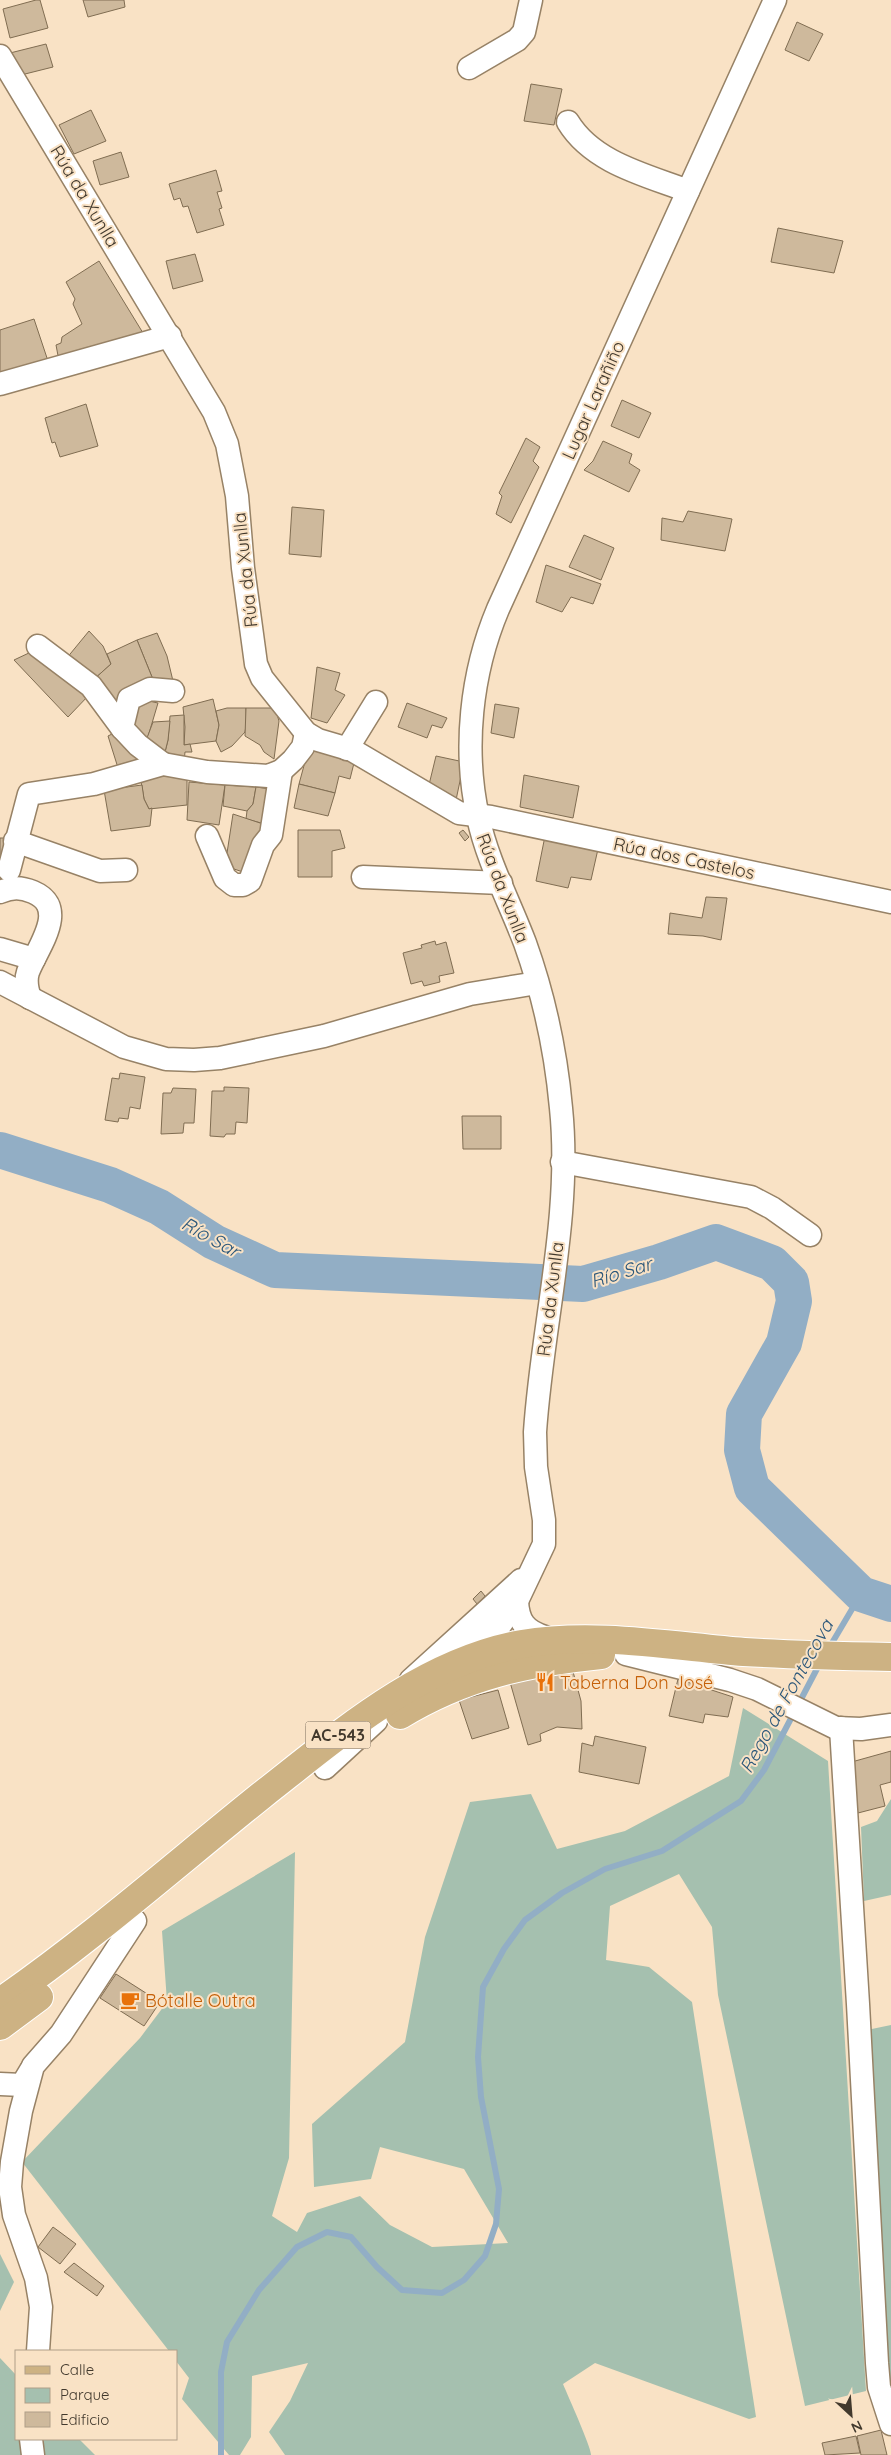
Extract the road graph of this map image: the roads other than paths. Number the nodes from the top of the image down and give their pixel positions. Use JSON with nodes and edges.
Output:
{"nodes":[{"id":1,"x":532,"y":0,"type":"edge"},
{"id":2,"x":775,"y":0,"type":"edge"},
{"id":3,"x":0,"y":56,"type":"edge"},
{"id":4,"x":469,"y":68,"type":"dead end"},
{"id":5,"x":568,"y":122,"type":"dead end"},
{"id":6,"x":688,"y":191,"type":"junction"},
{"id":7,"x":170,"y":336,"type":"junction"},
{"id":8,"x":0,"y":384,"type":"edge"},
{"id":9,"x":38,"y":646,"type":"dead end"},
{"id":10,"x":173,"y":691,"type":"dead end"},
{"id":11,"x":376,"y":702,"type":"dead end"},
{"id":12,"x":122,"y":728,"type":"junction"},
{"id":13,"x":306,"y":733,"type":"junction"},
{"id":14,"x":347,"y":749,"type":"junction"},
{"id":15,"x":163,"y":764,"type":"junction"},
{"id":16,"x":280,"y":771,"type":"junction"},
{"id":17,"x":477,"y":815,"type":"junction"},
{"id":18,"x":207,"y":836,"type":"dead end"},
{"id":19,"x":15,"y":841,"type":"junction"},
{"id":20,"x":9,"y":870,"type":"dead end"},
{"id":21,"x":126,"y":870,"type":"dead end"},
{"id":22,"x":363,"y":876,"type":"dead end"},
{"id":23,"x":501,"y":883,"type":"junction"},
{"id":24,"x":0,"y":892,"type":"edge"},
{"id":25,"x":891,"y":902,"type":"edge"},
{"id":26,"x":0,"y":949,"type":"edge"},
{"id":27,"x":34,"y":959,"type":"junction"},
{"id":28,"x":0,"y":982,"type":"edge"},
{"id":29,"x":537,"y":983,"type":"junction"},
{"id":30,"x":30,"y":998,"type":"junction"},
{"id":31,"x":562,"y":1162,"type":"junction"},
{"id":32,"x":810,"y":1235,"type":"dead end"},
{"id":33,"x":529,"y":1573,"type":"junction"},
{"id":34,"x":517,"y":1601,"type":"junction"},
{"id":35,"x":544,"y":1637,"type":"junction"},
{"id":36,"x":577,"y":1640,"type":"junction"},
{"id":37,"x":480,"y":1643,"type":"junction"},
{"id":38,"x":745,"y":1652,"type":"junction"},
{"id":39,"x":615,"y":1654,"type":"junction"},
{"id":40,"x":885,"y":1657,"type":"edge"},
{"id":41,"x":387,"y":1702,"type":"junction"},
{"id":42,"x":891,"y":1725,"type":"edge"},
{"id":43,"x":841,"y":1728,"type":"junction"},
{"id":44,"x":325,"y":1768,"type":"junction"},
{"id":45,"x":135,"y":1921,"type":"junction"},
{"id":46,"x":0,"y":2002,"type":"edge"},
{"id":47,"x":0,"y":2026,"type":"edge"},
{"id":48,"x":0,"y":2075,"type":"edge"},
{"id":49,"x":20,"y":2089,"type":"edge"},
{"id":50,"x":0,"y":2090,"type":"edge"},
{"id":51,"x":38,"y":2350,"type":"edge"},
{"id":52,"x":891,"y":2424,"type":"edge"},
{"id":53,"x":31,"y":2440,"type":"edge"},
{"id":54,"x":33,"y":2455,"type":"edge"}],
"edges":[{"from":1,"to":4,"type":"street"},
{"from":2,"to":6,"type":"street","name":"Lugar Larañiño"},
{"from":3,"to":7,"type":"street","name":"Rúa da Xunlla"},
{"from":5,"to":6,"type":"street"},
{"from":6,"to":17,"type":"street","name":"Lugar Larañiño"},
{"from":7,"to":8,"type":"street"},
{"from":7,"to":13,"type":"street","name":"Rúa da Xunlla"},
{"from":9,"to":12,"type":"street"},
{"from":10,"to":12,"type":"street"},
{"from":11,"to":14,"type":"street"},
{"from":12,"to":15,"type":"street"},
{"from":13,"to":14,"type":"street","name":"Rúa da Xunlla"},
{"from":13,"to":16,"type":"street"},
{"from":14,"to":17,"type":"street","name":"Rúa da Xunlla"},
{"from":15,"to":16,"type":"street"},
{"from":15,"to":19,"type":"street"},
{"from":16,"to":18,"type":"street"},
{"from":17,"to":23,"type":"street","name":"Rúa da Xunlla"},
{"from":17,"to":25,"type":"street","name":"Rúa dos Castelos"},
{"from":19,"to":20,"type":"street"},
{"from":19,"to":21,"type":"street"},
{"from":22,"to":23,"type":"street"},
{"from":23,"to":29,"type":"street","name":"Rúa da Xunlla"},
{"from":24,"to":27,"type":"street"},
{"from":26,"to":27,"type":"street"},
{"from":27,"to":30,"type":"street"},
{"from":28,"to":30,"type":"street"},
{"from":29,"to":30,"type":"street"},
{"from":29,"to":31,"type":"street","name":"Rúa da Xunlla"},
{"from":31,"to":32,"type":"street"},
{"from":31,"to":33,"type":"street","name":"Rúa da Xunlla"},
{"from":33,"to":34,"type":"street","name":"Rúa da Xunlla"},
{"from":33,"to":37,"type":"street","name":"Rúa da Xunlla"},
{"from":34,"to":35,"type":"street"},
{"from":34,"to":37,"type":"street","name":"Rúa da Xunlla"},
{"from":35,"to":36,"type":"street"},
{"from":35,"to":37,"type":"street"},
{"from":36,"to":37,"type":"main road","number":"AC-543"},
{"from":36,"to":38,"type":"main road","number":"AC-543"},
{"from":37,"to":39,"type":"street"},
{"from":37,"to":41,"type":"main road","number":"AC-543"},
{"from":37,"to":41,"type":"street","name":"Rúa da Xunlla"},
{"from":37,"to":44,"type":"street"},
{"from":38,"to":39,"type":"main road","number":"AC-543"},
{"from":38,"to":40,"type":"main road","number":"AC-543"},
{"from":39,"to":43,"type":"street"},
{"from":39,"to":44,"type":"main road","number":"AC-543"},
{"from":41,"to":46,"type":"main road","number":"AC-543"},
{"from":42,"to":43,"type":"street"},
{"from":43,"to":52,"type":"street"},
{"from":44,"to":45,"type":"main road","number":"AC-543"},
{"from":45,"to":47,"type":"main road","number":"AC-543"},
{"from":45,"to":49,"type":"street"},
{"from":48,"to":49,"type":"street"},
{"from":49,"to":50,"type":"street"},
{"from":49,"to":51,"type":"street"},
{"from":53,"to":54,"type":"street"}]}
